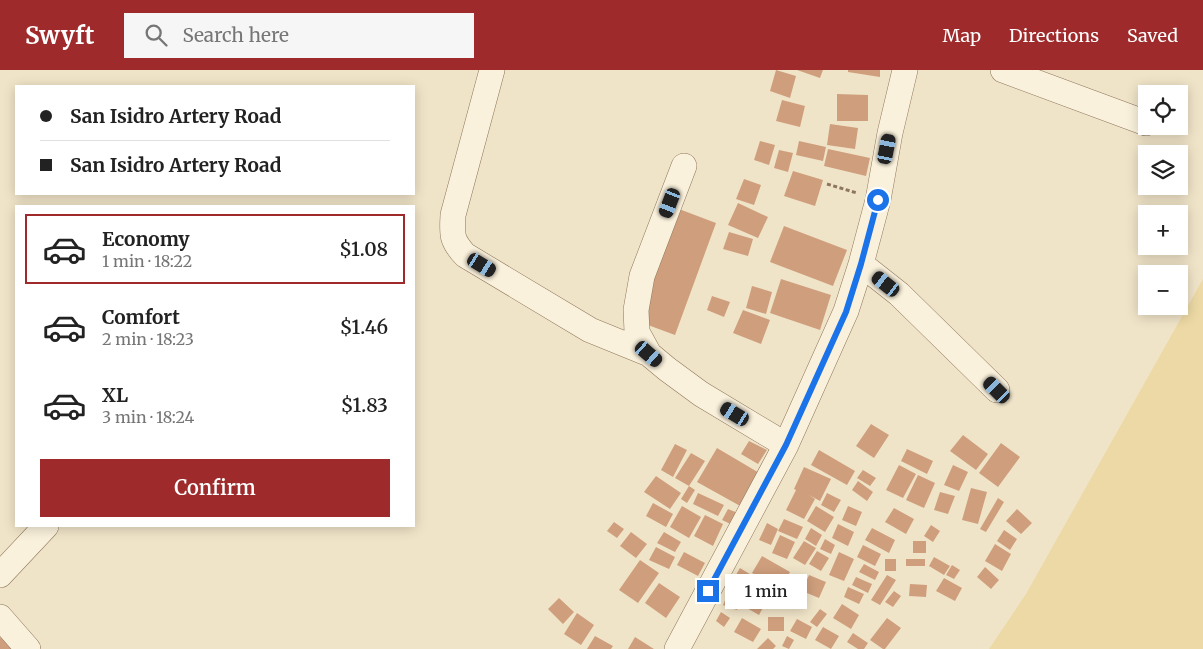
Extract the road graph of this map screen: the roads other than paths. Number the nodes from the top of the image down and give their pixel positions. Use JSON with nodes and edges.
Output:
{"nodes":[{"id":1,"x":492,"y":70,"type":"edge"},
{"id":2,"x":905,"y":70,"type":"edge"},
{"id":3,"x":1003,"y":70,"type":"edge"},
{"id":4,"x":1138,"y":120,"type":"edge"},
{"id":5,"x":684,"y":166,"type":"dead end"},
{"id":6,"x":861,"y":264,"type":"junction"},
{"id":7,"x":649,"y":354,"type":"junction"},
{"id":8,"x":997,"y":390,"type":"dead end"},
{"id":9,"x":786,"y":445,"type":"junction"},
{"id":10,"x":45,"y":527,"type":"edge"},
{"id":11,"x":0,"y":575,"type":"edge"},
{"id":12,"x":0,"y":618,"type":"edge"},
{"id":13,"x":28,"y":649,"type":"edge"},
{"id":14,"x":677,"y":649,"type":"edge"}],
"edges":[{"from":1,"to":7,"type":"street"},
{"from":2,"to":6,"type":"street"},
{"from":3,"to":4,"type":"street"},
{"from":5,"to":7,"type":"street"},
{"from":6,"to":8,"type":"street"},
{"from":6,"to":9,"type":"street"},
{"from":7,"to":9,"type":"street"},
{"from":9,"to":14,"type":"street"},
{"from":10,"to":11,"type":"street"},
{"from":12,"to":13,"type":"street"}]}
